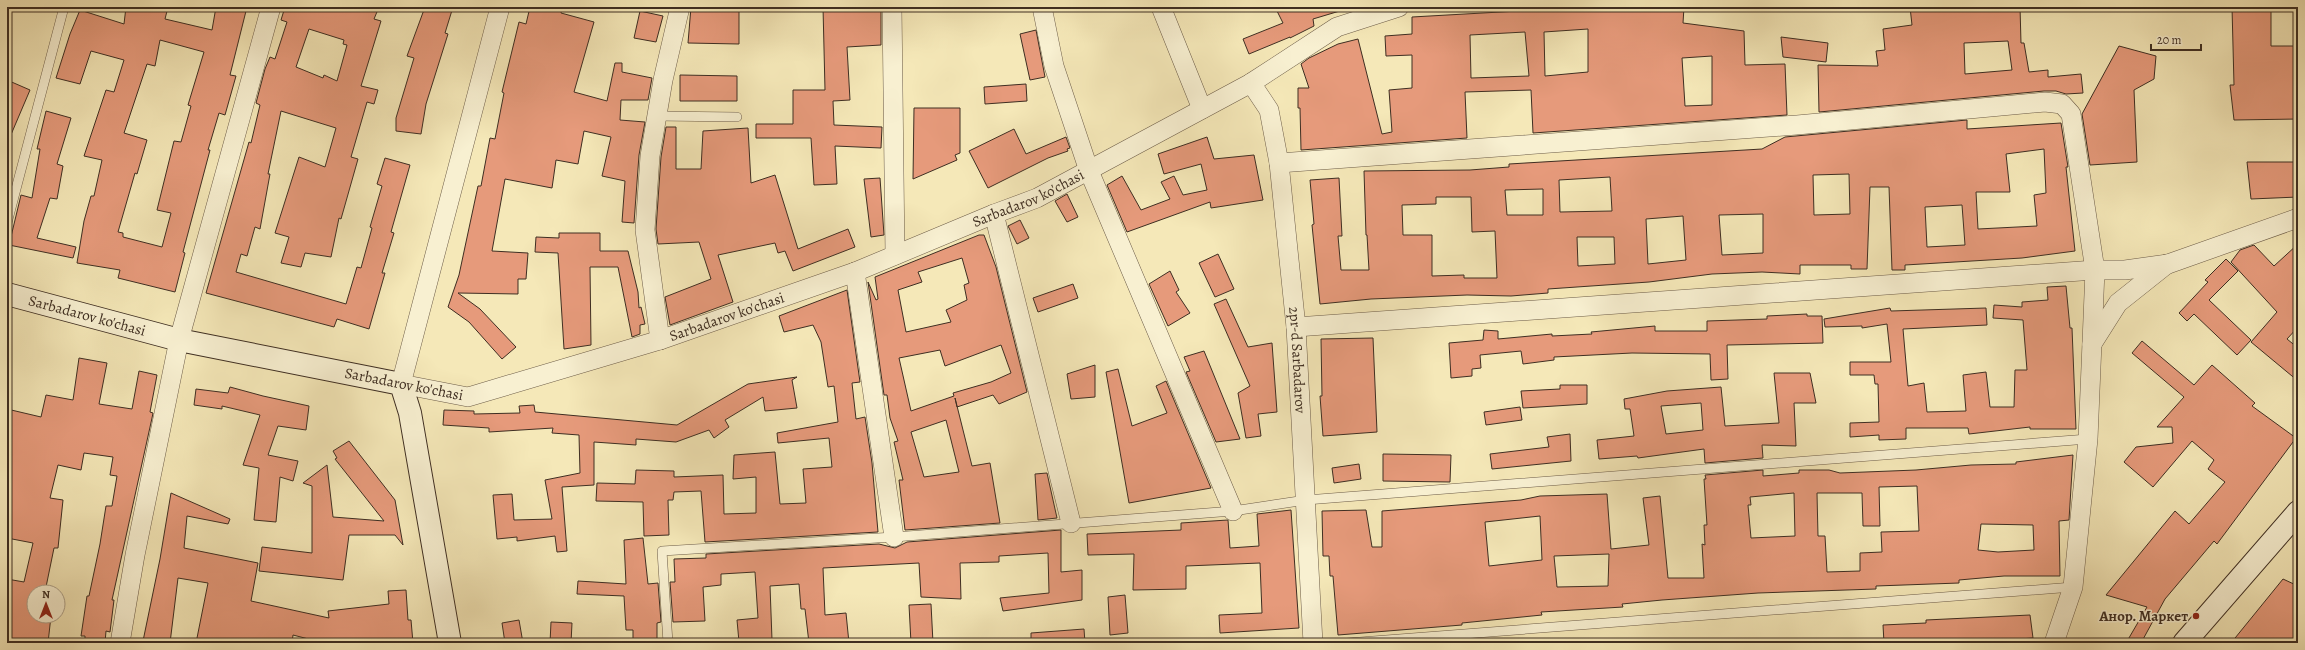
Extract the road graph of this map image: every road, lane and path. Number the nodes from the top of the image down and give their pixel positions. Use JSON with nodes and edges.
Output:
{"nodes":[{"id":1,"x":64,"y":7,"type":"edge"},
{"id":2,"x":271,"y":7,"type":"edge"},
{"id":3,"x":500,"y":7,"type":"edge"},
{"id":4,"x":680,"y":7,"type":"edge"},
{"id":5,"x":892,"y":7,"type":"edge"},
{"id":6,"x":1042,"y":7,"type":"edge"},
{"id":7,"x":1161,"y":7,"type":"edge"},
{"id":8,"x":1399,"y":7,"type":"edge"},
{"id":9,"x":1251,"y":83,"type":"junction"},
{"id":10,"x":1202,"y":109,"type":"junction"},
{"id":11,"x":657,"y":116,"type":"junction"},
{"id":12,"x":737,"y":117,"type":"dead end"},
{"id":13,"x":1279,"y":163,"type":"junction"},
{"id":14,"x":1089,"y":171,"type":"junction"},
{"id":15,"x":994,"y":214,"type":"junction"},
{"id":16,"x":2298,"y":218,"type":"edge"},
{"id":17,"x":7,"y":223,"type":"edge"},
{"id":18,"x":894,"y":255,"type":"junction"},
{"id":19,"x":2168,"y":264,"type":"junction"},
{"id":20,"x":2095,"y":270,"type":"junction"},
{"id":21,"x":855,"y":272,"type":"junction"},
{"id":22,"x":7,"y":294,"type":"edge"},
{"id":23,"x":1296,"y":327,"type":"junction"},
{"id":24,"x":179,"y":340,"type":"junction"},
{"id":25,"x":660,"y":340,"type":"junction"},
{"id":26,"x":2092,"y":344,"type":"junction"},
{"id":27,"x":401,"y":384,"type":"junction"},
{"id":28,"x":2088,"y":439,"type":"junction"},
{"id":29,"x":1306,"y":500,"type":"junction"},
{"id":30,"x":1233,"y":511,"type":"junction"},
{"id":31,"x":2297,"y":515,"type":"edge"},
{"id":32,"x":1071,"y":524,"type":"junction"},
{"id":33,"x":894,"y":537,"type":"junction"},
{"id":34,"x":2073,"y":587,"type":"junction"},
{"id":35,"x":120,"y":643,"type":"edge"},
{"id":36,"x":450,"y":643,"type":"edge"},
{"id":37,"x":668,"y":643,"type":"edge"},
{"id":38,"x":1313,"y":643,"type":"edge"},
{"id":39,"x":1347,"y":643,"type":"edge"},
{"id":40,"x":2054,"y":643,"type":"edge"},
{"id":41,"x":2184,"y":643,"type":"edge"}],
"edges":[{"from":1,"to":17,"type":"lane"},
{"from":2,"to":24,"type":"street"},
{"from":3,"to":27,"type":"street"},
{"from":4,"to":11,"type":"street"},
{"from":5,"to":18,"type":"street"},
{"from":6,"to":14,"type":"street"},
{"from":7,"to":10,"type":"street"},
{"from":8,"to":9,"type":"street","name":"Sarbadarov ko'chasi"},
{"from":9,"to":10,"type":"street","name":"Sarbadarov ko'chasi"},
{"from":9,"to":13,"type":"street","name":"2pr-d Sarbadarov"},
{"from":10,"to":14,"type":"street","name":"Sarbadarov ko'chasi"},
{"from":11,"to":12,"type":"lane"},
{"from":11,"to":25,"type":"street"},
{"from":13,"to":20,"type":"street"},
{"from":13,"to":23,"type":"street","name":"2pr-d Sarbadarov"},
{"from":14,"to":15,"type":"street","name":"Sarbadarov ko'chasi"},
{"from":14,"to":30,"type":"street"},
{"from":15,"to":18,"type":"street","name":"Sarbadarov ko'chasi"},
{"from":15,"to":32,"type":"street"},
{"from":16,"to":19,"type":"street"},
{"from":18,"to":21,"type":"street","name":"Sarbadarov ko'chasi"},
{"from":19,"to":20,"type":"street"},
{"from":19,"to":26,"type":"street"},
{"from":20,"to":23,"type":"street"},
{"from":20,"to":26,"type":"street"},
{"from":21,"to":25,"type":"street","name":"Sarbadarov ko'chasi"},
{"from":21,"to":33,"type":"street"},
{"from":22,"to":24,"type":"street","name":"Sarbadarov ko'chasi"},
{"from":23,"to":29,"type":"street","name":"2pr-d Sarbadarov"},
{"from":24,"to":27,"type":"street","name":"Sarbadarov ko'chasi"},
{"from":24,"to":35,"type":"street"},
{"from":25,"to":27,"type":"street","name":"Sarbadarov ko'chasi"},
{"from":26,"to":28,"type":"street"},
{"from":27,"to":36,"type":"street"},
{"from":28,"to":29,"type":"lane"},
{"from":28,"to":34,"type":"street"},
{"from":29,"to":30,"type":"lane"},
{"from":29,"to":38,"type":"street","name":"2pr-d Sarbadarov"},
{"from":30,"to":32,"type":"lane"},
{"from":31,"to":41,"type":"street"},
{"from":32,"to":33,"type":"lane"},
{"from":33,"to":37,"type":"lane"},
{"from":34,"to":39,"type":"lane"},
{"from":34,"to":40,"type":"street"}]}
